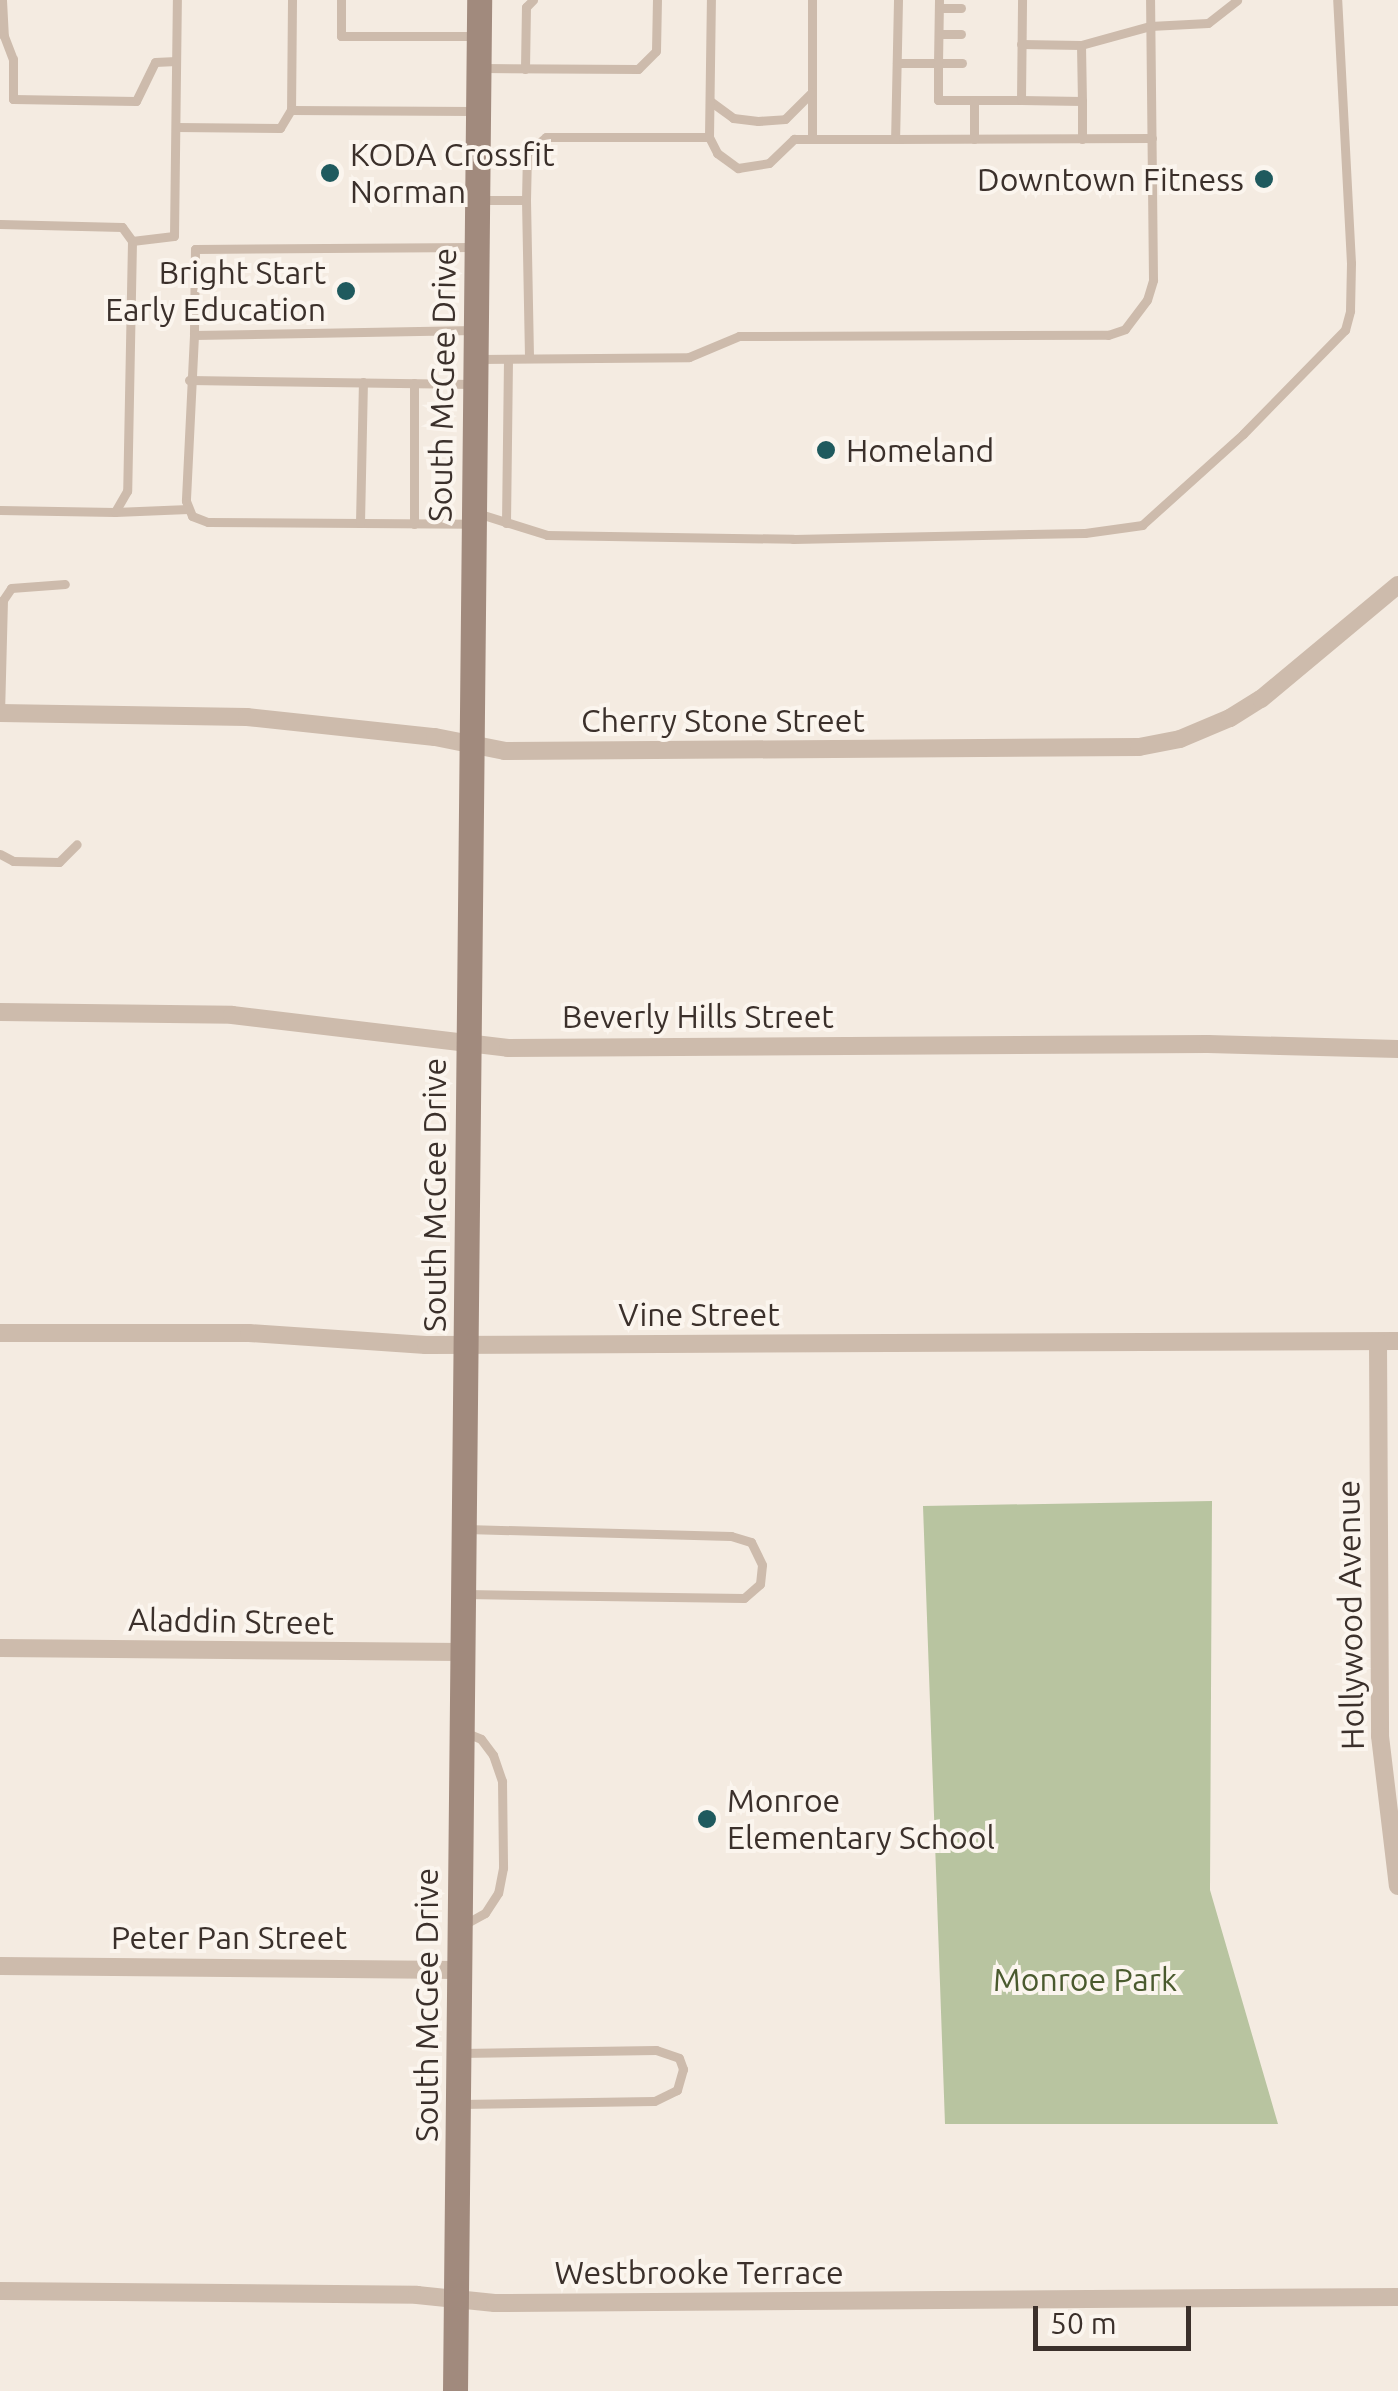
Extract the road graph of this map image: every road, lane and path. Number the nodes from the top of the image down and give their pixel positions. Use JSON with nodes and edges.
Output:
{"nodes":[{"id":1,"x":2,"y":0,"type":"edge"},
{"id":2,"x":177,"y":0,"type":"edge"},
{"id":3,"x":292,"y":0,"type":"edge"},
{"id":4,"x":341,"y":0,"type":"edge"},
{"id":5,"x":479,"y":0,"type":"edge"},
{"id":6,"x":533,"y":0,"type":"edge"},
{"id":7,"x":657,"y":0,"type":"edge"},
{"id":8,"x":711,"y":0,"type":"edge"},
{"id":9,"x":812,"y":0,"type":"edge"},
{"id":10,"x":898,"y":0,"type":"edge"},
{"id":11,"x":1150,"y":0,"type":"edge"},
{"id":12,"x":1237,"y":0,"type":"edge"},
{"id":13,"x":1336,"y":0,"type":"edge"},
{"id":14,"x":939,"y":4,"type":"edge"},
{"id":15,"x":1022,"y":4,"type":"edge"},
{"id":16,"x":1009,"y":7,"type":"dead end"},
{"id":17,"x":961,"y":8,"type":"dead end"},
{"id":18,"x":1150,"y":26,"type":"junction"},
{"id":19,"x":939,"y":34,"type":"junction"},
{"id":20,"x":962,"y":34,"type":"dead end"},
{"id":21,"x":1009,"y":34,"type":"dead end"},
{"id":22,"x":479,"y":36,"type":"junction"},
{"id":23,"x":2,"y":38,"type":"edge"},
{"id":24,"x":1022,"y":39,"type":"junction"},
{"id":25,"x":1082,"y":45,"type":"junction"},
{"id":26,"x":176,"y":61,"type":"junction"},
{"id":27,"x":898,"y":62,"type":"junction"},
{"id":28,"x":938,"y":62,"type":"junction"},
{"id":29,"x":962,"y":62,"type":"dead end"},
{"id":30,"x":1022,"y":62,"type":"junction"},
{"id":31,"x":1010,"y":63,"type":"dead end"},
{"id":32,"x":478,"y":68,"type":"junction"},
{"id":33,"x":525,"y":68,"type":"junction"},
{"id":34,"x":812,"y":91,"type":"junction"},
{"id":35,"x":974,"y":100,"type":"junction"},
{"id":36,"x":1021,"y":100,"type":"junction"},
{"id":37,"x":1082,"y":101,"type":"junction"},
{"id":38,"x":710,"y":102,"type":"junction"},
{"id":39,"x":291,"y":110,"type":"junction"},
{"id":40,"x":478,"y":111,"type":"junction"},
{"id":41,"x":176,"y":127,"type":"junction"},
{"id":42,"x":709,"y":137,"type":"junction"},
{"id":43,"x":896,"y":138,"type":"junction"},
{"id":44,"x":974,"y":138,"type":"junction"},
{"id":45,"x":1082,"y":138,"type":"junction"},
{"id":46,"x":1152,"y":138,"type":"junction"},
{"id":47,"x":812,"y":139,"type":"junction"},
{"id":48,"x":476,"y":200,"type":"junction"},
{"id":49,"x":526,"y":200,"type":"junction"},
{"id":50,"x":0,"y":224,"type":"edge"},
{"id":51,"x":132,"y":241,"type":"junction"},
{"id":52,"x":476,"y":247,"type":"junction"},
{"id":53,"x":474,"y":330,"type":"junction"},
{"id":54,"x":194,"y":335,"type":"junction"},
{"id":55,"x":508,"y":358,"type":"junction"},
{"id":56,"x":529,"y":358,"type":"junction"},
{"id":57,"x":474,"y":371,"type":"junction"},
{"id":58,"x":189,"y":380,"type":"junction"},
{"id":59,"x":363,"y":382,"type":"junction"},
{"id":60,"x":414,"y":384,"type":"junction"},
{"id":61,"x":188,"y":509,"type":"junction"},
{"id":62,"x":0,"y":510,"type":"edge"},
{"id":63,"x":115,"y":512,"type":"junction"},
{"id":64,"x":472,"y":518,"type":"junction"},
{"id":65,"x":360,"y":523,"type":"junction"},
{"id":66,"x":506,"y":523,"type":"junction"},
{"id":67,"x":414,"y":524,"type":"junction"},
{"id":68,"x":65,"y":584,"type":"dead end"},
{"id":69,"x":1398,"y":586,"type":"edge"},
{"id":70,"x":0,"y":715,"type":"edge"},
{"id":71,"x":470,"y":744,"type":"junction"},
{"id":72,"x":77,"y":844,"type":"dead end"},
{"id":73,"x":0,"y":854,"type":"edge"},
{"id":74,"x":0,"y":1012,"type":"edge"},
{"id":75,"x":468,"y":1044,"type":"junction"},
{"id":76,"x":1398,"y":1049,"type":"edge"},
{"id":77,"x":0,"y":1333,"type":"edge"},
{"id":78,"x":1398,"y":1341,"type":"edge"},
{"id":79,"x":1378,"y":1342,"type":"junction"},
{"id":80,"x":465,"y":1345,"type":"junction"},
{"id":81,"x":463,"y":1530,"type":"junction"},
{"id":82,"x":462,"y":1594,"type":"junction"},
{"id":83,"x":0,"y":1648,"type":"edge"},
{"id":84,"x":1389,"y":1649,"type":"edge"},
{"id":85,"x":462,"y":1652,"type":"junction"},
{"id":86,"x":461,"y":1730,"type":"junction"},
{"id":87,"x":1398,"y":1886,"type":"edge"},
{"id":88,"x":459,"y":1928,"type":"junction"},
{"id":89,"x":0,"y":1966,"type":"edge"},
{"id":90,"x":458,"y":1970,"type":"junction"},
{"id":91,"x":458,"y":2053,"type":"junction"},
{"id":92,"x":458,"y":2104,"type":"junction"},
{"id":93,"x":0,"y":2291,"type":"edge"},
{"id":94,"x":1398,"y":2297,"type":"edge"},
{"id":95,"x":456,"y":2299,"type":"junction"},
{"id":96,"x":455,"y":2391,"type":"edge"}],
"edges":[{"from":1,"to":23,"type":"lane"},
{"from":2,"to":26,"type":"lane"},
{"from":3,"to":39,"type":"lane"},
{"from":4,"to":22,"type":"lane"},
{"from":5,"to":22,"type":"street","name":"South McGee Drive"},
{"from":6,"to":33,"type":"lane"},
{"from":7,"to":33,"type":"lane"},
{"from":8,"to":38,"type":"lane"},
{"from":9,"to":34,"type":"lane"},
{"from":10,"to":27,"type":"lane"},
{"from":11,"to":18,"type":"lane"},
{"from":12,"to":18,"type":"lane"},
{"from":13,"to":66,"type":"lane"},
{"from":14,"to":17,"type":"lane"},
{"from":14,"to":19,"type":"lane"},
{"from":15,"to":16,"type":"lane"},
{"from":15,"to":24,"type":"lane"},
{"from":18,"to":25,"type":"lane"},
{"from":18,"to":46,"type":"lane"},
{"from":19,"to":20,"type":"lane"},
{"from":19,"to":28,"type":"lane"},
{"from":21,"to":24,"type":"lane"},
{"from":22,"to":32,"type":"street","name":"South McGee Drive"},
{"from":23,"to":26,"type":"lane"},
{"from":24,"to":25,"type":"lane"},
{"from":24,"to":30,"type":"lane"},
{"from":25,"to":37,"type":"lane"},
{"from":26,"to":41,"type":"lane"},
{"from":27,"to":28,"type":"lane"},
{"from":27,"to":43,"type":"lane"},
{"from":28,"to":29,"type":"lane"},
{"from":28,"to":35,"type":"lane"},
{"from":30,"to":31,"type":"lane"},
{"from":30,"to":36,"type":"lane"},
{"from":32,"to":33,"type":"lane"},
{"from":32,"to":40,"type":"street","name":"South McGee Drive"},
{"from":34,"to":38,"type":"lane"},
{"from":34,"to":47,"type":"lane"},
{"from":35,"to":36,"type":"lane"},
{"from":35,"to":44,"type":"lane"},
{"from":36,"to":37,"type":"lane"},
{"from":37,"to":45,"type":"lane"},
{"from":38,"to":42,"type":"lane"},
{"from":39,"to":40,"type":"lane"},
{"from":39,"to":41,"type":"lane"},
{"from":40,"to":48,"type":"street","name":"South McGee Drive"},
{"from":41,"to":51,"type":"lane"},
{"from":42,"to":47,"type":"lane"},
{"from":42,"to":49,"type":"lane"},
{"from":43,"to":44,"type":"lane"},
{"from":43,"to":47,"type":"lane"},
{"from":44,"to":45,"type":"lane"},
{"from":45,"to":46,"type":"lane"},
{"from":46,"to":56,"type":"lane"},
{"from":48,"to":49,"type":"lane"},
{"from":48,"to":52,"type":"street","name":"South McGee Drive"},
{"from":49,"to":56,"type":"lane"},
{"from":50,"to":51,"type":"lane"},
{"from":51,"to":63,"type":"lane"},
{"from":52,"to":53,"type":"street","name":"South McGee Drive"},
{"from":52,"to":54,"type":"lane"},
{"from":53,"to":54,"type":"lane"},
{"from":53,"to":57,"type":"street","name":"South McGee Drive"},
{"from":54,"to":58,"type":"lane"},
{"from":55,"to":56,"type":"lane"},
{"from":55,"to":57,"type":"lane"},
{"from":55,"to":66,"type":"lane"},
{"from":57,"to":60,"type":"lane"},
{"from":57,"to":64,"type":"street","name":"South McGee Drive"},
{"from":58,"to":59,"type":"lane"},
{"from":58,"to":61,"type":"lane"},
{"from":59,"to":60,"type":"lane"},
{"from":59,"to":65,"type":"lane"},
{"from":60,"to":67,"type":"lane"},
{"from":61,"to":63,"type":"lane"},
{"from":61,"to":65,"type":"lane"},
{"from":62,"to":63,"type":"lane"},
{"from":64,"to":66,"type":"lane"},
{"from":64,"to":67,"type":"lane"},
{"from":64,"to":71,"type":"street","name":"South McGee Drive"},
{"from":65,"to":67,"type":"lane"},
{"from":68,"to":70,"type":"lane"},
{"from":69,"to":71,"type":"street","name":"Cherry Stone Street"},
{"from":70,"to":71,"type":"street","name":"Cherry Stone Street"},
{"from":71,"to":75,"type":"street","name":"South McGee Drive"},
{"from":72,"to":73,"type":"lane"},
{"from":74,"to":75,"type":"street","name":"Beverly Hills Street"},
{"from":75,"to":76,"type":"street","name":"Beverly Hills Street"},
{"from":75,"to":80,"type":"street","name":"South McGee Drive"},
{"from":77,"to":80,"type":"street","name":"Vine Street"},
{"from":78,"to":79,"type":"street","name":"Vine Street"},
{"from":79,"to":80,"type":"street","name":"Vine Street"},
{"from":79,"to":84,"type":"street","name":"Hollywood Avenue"},
{"from":80,"to":81,"type":"street","name":"South McGee Drive"},
{"from":81,"to":82,"type":"street","name":"South McGee Drive"},
{"from":81,"to":82,"type":"lane"},
{"from":82,"to":85,"type":"street","name":"South McGee Drive"},
{"from":83,"to":85,"type":"street","name":"Aladdin Street"},
{"from":84,"to":87,"type":"street","name":"Hollywood Avenue"},
{"from":85,"to":86,"type":"street","name":"South McGee Drive"},
{"from":86,"to":88,"type":"street","name":"South McGee Drive"},
{"from":86,"to":88,"type":"lane"},
{"from":88,"to":90,"type":"street","name":"South McGee Drive"},
{"from":89,"to":90,"type":"street","name":"Peter Pan Street"},
{"from":90,"to":91,"type":"street","name":"South McGee Drive"},
{"from":91,"to":92,"type":"street","name":"South McGee Drive"},
{"from":91,"to":92,"type":"lane"},
{"from":92,"to":95,"type":"street","name":"South McGee Drive"},
{"from":93,"to":95,"type":"street","name":"Westbrooke Terrace"},
{"from":94,"to":95,"type":"street","name":"Westbrooke Terrace"},
{"from":95,"to":96,"type":"street","name":"South McGee Drive"}]}
